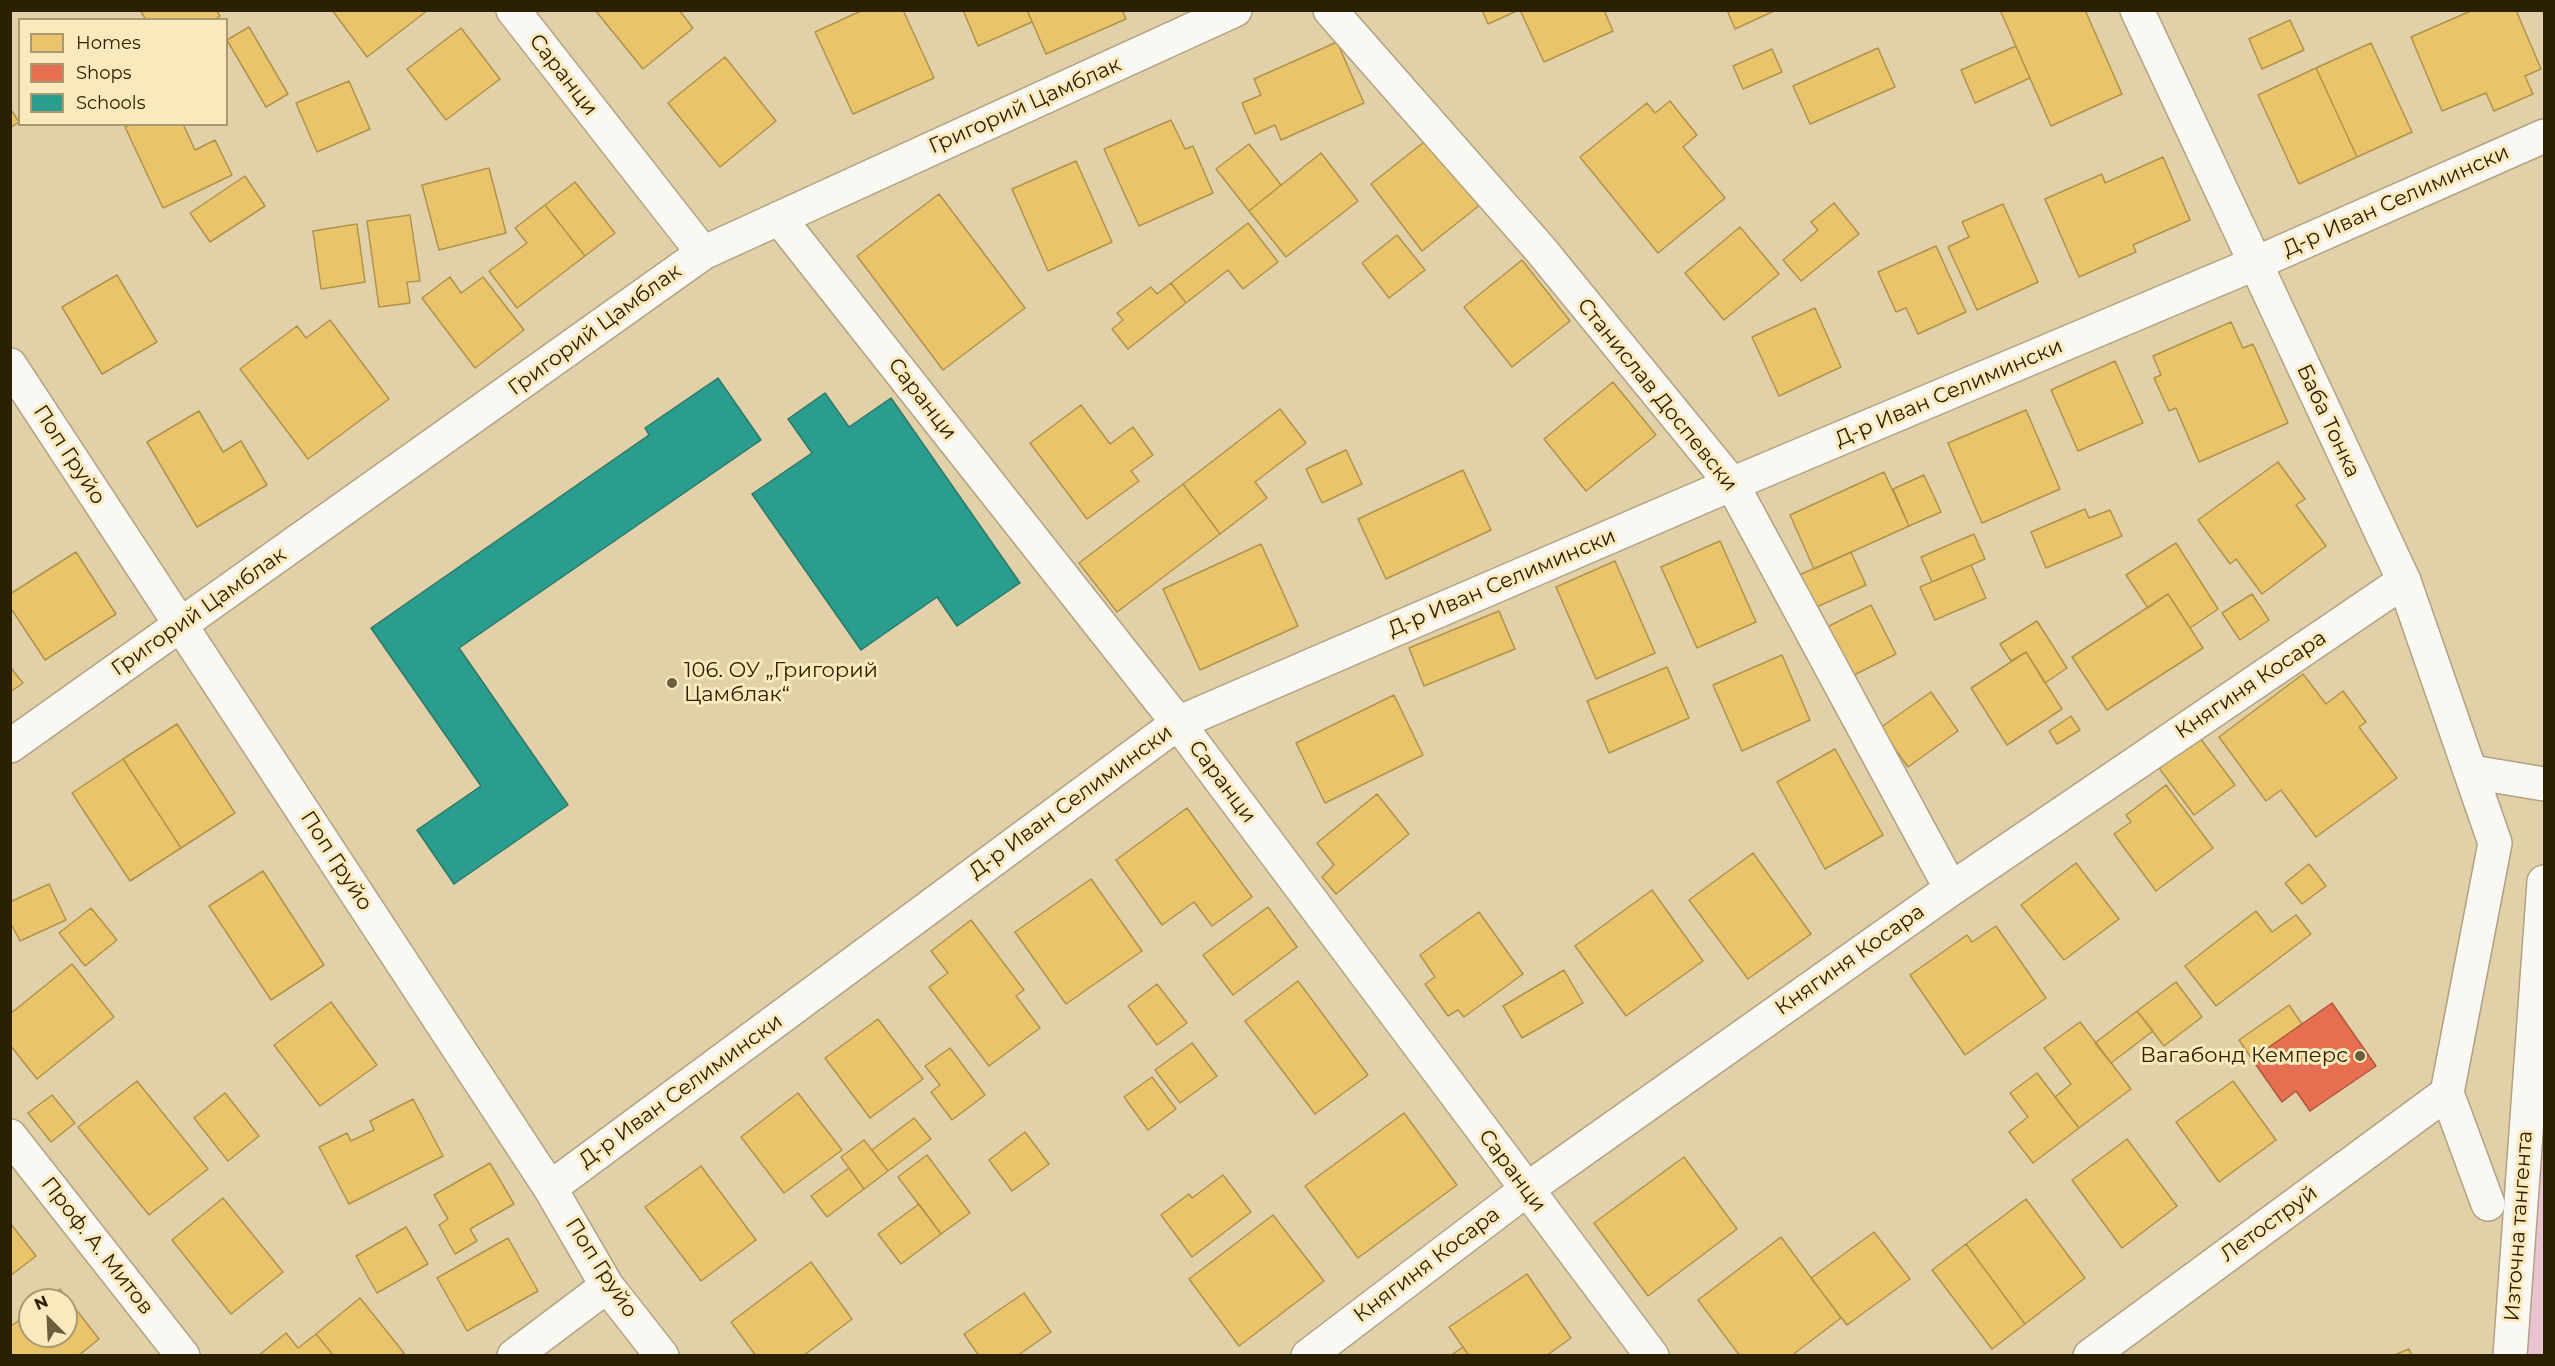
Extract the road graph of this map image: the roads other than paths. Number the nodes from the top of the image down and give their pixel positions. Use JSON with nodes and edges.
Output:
{"nodes":[{"id":1,"x":513,"y":10,"type":"edge"},
{"id":2,"x":1236,"y":10,"type":"edge"},
{"id":3,"x":1330,"y":10,"type":"edge"},
{"id":4,"x":2137,"y":10,"type":"edge"},
{"id":5,"x":2544,"y":136,"type":"edge"},
{"id":6,"x":779,"y":218,"type":"junction"},
{"id":7,"x":703,"y":253,"type":"junction"},
{"id":8,"x":2254,"y":264,"type":"junction"},
{"id":9,"x":10,"y":365,"type":"edge"},
{"id":10,"x":1732,"y":484,"type":"junction"},
{"id":11,"x":2403,"y":580,"type":"junction"},
{"id":12,"x":181,"y":625,"type":"junction"},
{"id":13,"x":1178,"y":723,"type":"junction"},
{"id":14,"x":10,"y":746,"type":"edge"},
{"id":15,"x":2472,"y":772,"type":"junction"},
{"id":16,"x":2544,"y":784,"type":"edge"},
{"id":17,"x":2544,"y":882,"type":"edge"},
{"id":18,"x":1952,"y":889,"type":"junction"},
{"id":19,"x":2447,"y":1093,"type":"junction"},
{"id":20,"x":10,"y":1136,"type":"edge"},
{"id":21,"x":550,"y":1188,"type":"junction"},
{"id":22,"x":1526,"y":1190,"type":"junction"},
{"id":23,"x":2488,"y":1204,"type":"dead end"},
{"id":24,"x":607,"y":1286,"type":"junction"},
{"id":25,"x":183,"y":1356,"type":"edge"},
{"id":26,"x":514,"y":1356,"type":"edge"},
{"id":27,"x":662,"y":1356,"type":"edge"},
{"id":28,"x":1308,"y":1356,"type":"edge"},
{"id":29,"x":1652,"y":1356,"type":"edge"},
{"id":30,"x":2090,"y":1356,"type":"edge"},
{"id":31,"x":2510,"y":1356,"type":"edge"}],
"edges":[{"from":1,"to":7,"type":"street","name":"Саранци"},
{"from":2,"to":6,"type":"street","name":"Григорий Цамблак"},
{"from":3,"to":10,"type":"street","name":"Станислав Доспевски"},
{"from":4,"to":8,"type":"street","name":"Баба Тонка"},
{"from":5,"to":8,"type":"street","name":"Д-р Иван Селимински"},
{"from":6,"to":7,"type":"street","name":"Григорий Цамблак"},
{"from":6,"to":13,"type":"street","name":"Саранци"},
{"from":7,"to":12,"type":"street","name":"Григорий Цамблак"},
{"from":8,"to":10,"type":"street","name":"Д-р Иван Селимински"},
{"from":8,"to":11,"type":"street","name":"Баба Тонка"},
{"from":9,"to":12,"type":"street","name":"Поп Груйо"},
{"from":10,"to":13,"type":"street","name":"Д-р Иван Селимински"},
{"from":10,"to":18,"type":"street","name":"Станислав Доспевски"},
{"from":11,"to":15,"type":"street","name":"Баба Тонка"},
{"from":11,"to":18,"type":"street","name":"Княгиня Косара"},
{"from":12,"to":14,"type":"street","name":"Григорий Цамблак"},
{"from":12,"to":21,"type":"street","name":"Поп Груйо"},
{"from":13,"to":21,"type":"street","name":"Д-р Иван Селимински"},
{"from":13,"to":22,"type":"street","name":"Саранци"},
{"from":15,"to":16,"type":"street"},
{"from":15,"to":19,"type":"street"},
{"from":17,"to":31,"type":"street","name":"Източна тангента"},
{"from":18,"to":22,"type":"street","name":"Княгиня Косара"},
{"from":19,"to":23,"type":"street"},
{"from":19,"to":30,"type":"street","name":"Летоструй"},
{"from":20,"to":25,"type":"street","name":"Проф. А. Митов"},
{"from":21,"to":24,"type":"street","name":"Поп Груйо"},
{"from":22,"to":28,"type":"street","name":"Княгиня Косара"},
{"from":22,"to":29,"type":"street","name":"Саранци"},
{"from":24,"to":26,"type":"street"},
{"from":24,"to":27,"type":"street","name":"Поп Груйо"}]}
